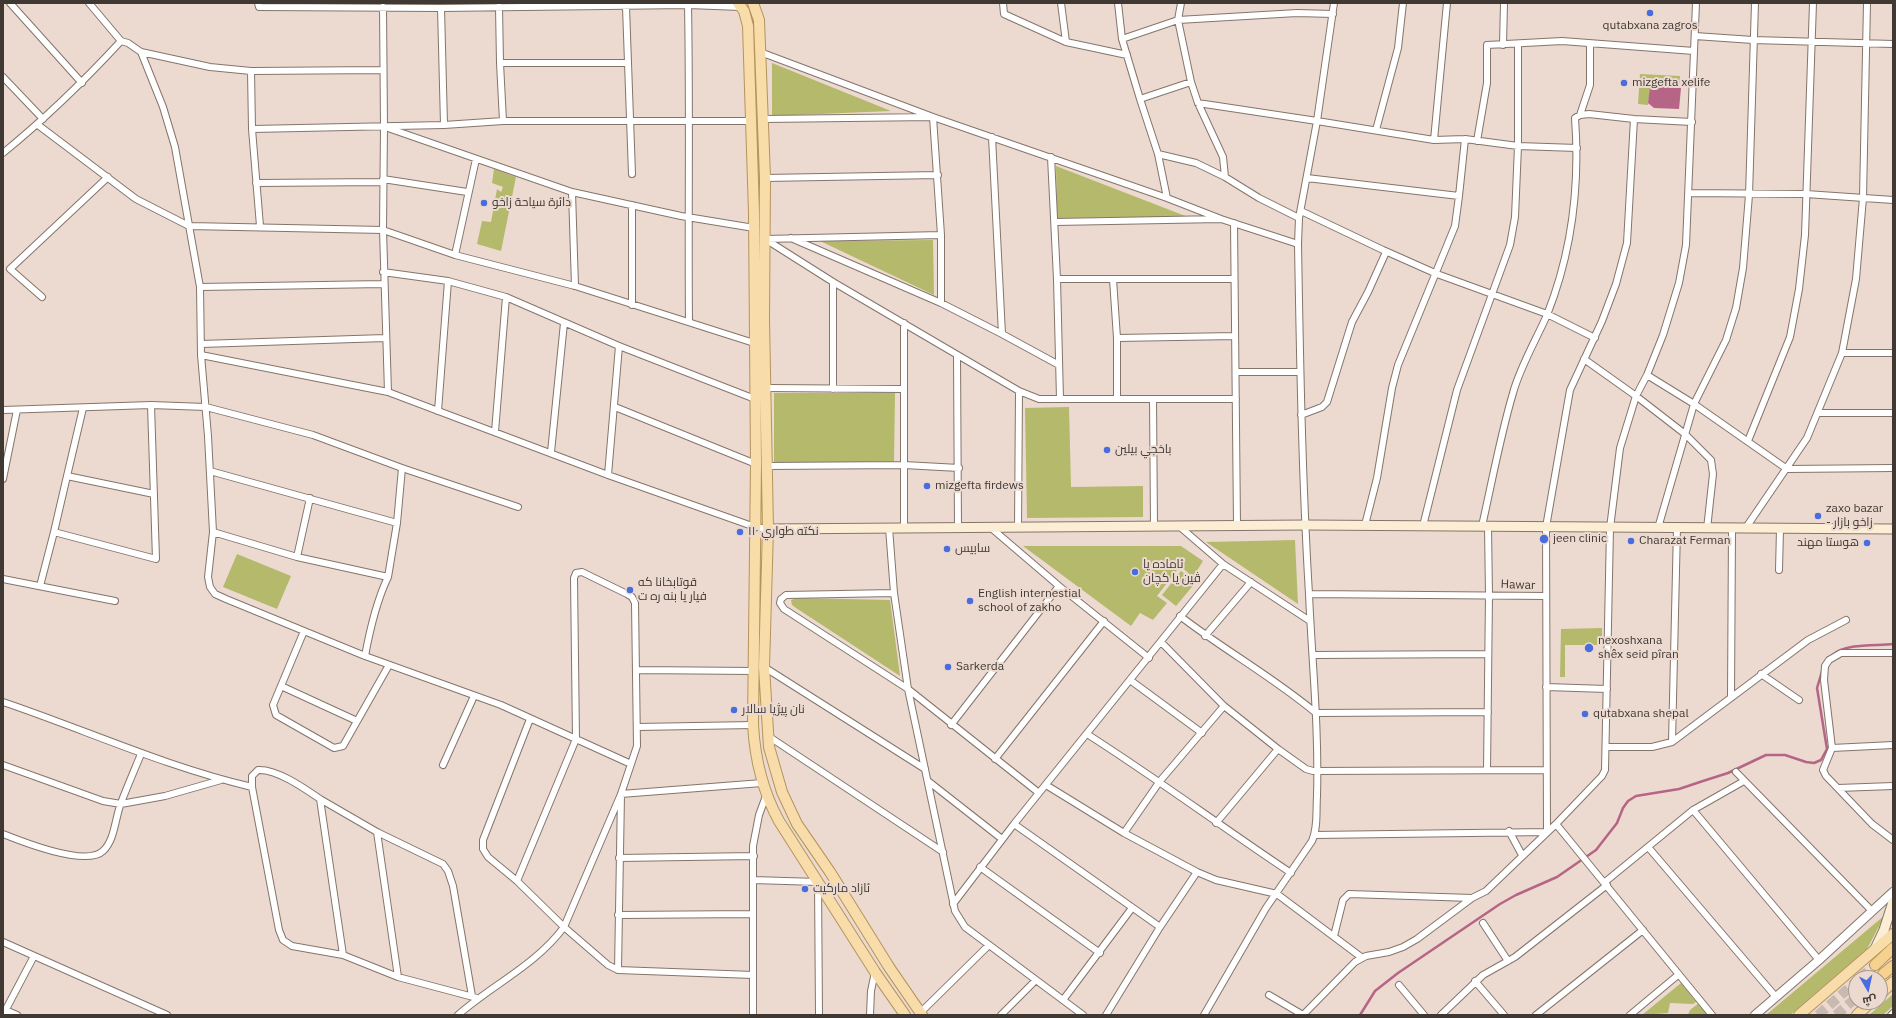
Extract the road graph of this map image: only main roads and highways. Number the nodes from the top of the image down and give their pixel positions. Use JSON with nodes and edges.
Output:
{"nodes":[{"id":1,"x":753,"y":3,"type":"edge"},
{"id":2,"x":739,"y":5,"type":"edge"},
{"id":3,"x":765,"y":181,"type":"junction"},
{"id":4,"x":753,"y":182,"type":"junction"},
{"id":5,"x":754,"y":198,"type":"junction"},
{"id":6,"x":765,"y":199,"type":"junction"},
{"id":7,"x":768,"y":529,"type":"junction"},
{"id":8,"x":1893,"y":529,"type":"edge"},
{"id":9,"x":1893,"y":902,"type":"edge"},
{"id":10,"x":1893,"y":934,"type":"edge"},
{"id":11,"x":1893,"y":948,"type":"edge"},
{"id":12,"x":1873,"y":953,"type":"junction"},
{"id":13,"x":1875,"y":965,"type":"tunnel mouth"},
{"id":14,"x":905,"y":990,"type":"junction"},
{"id":15,"x":895,"y":1000,"type":"junction"},
{"id":16,"x":921,"y":1014,"type":"edge"},
{"id":17,"x":906,"y":1015,"type":"edge"},
{"id":18,"x":1799,"y":1015,"type":"edge"}],
"edges":[{"from":1,"to":3,"type":"main road"},
{"from":2,"to":4,"type":"main road"},
{"from":3,"to":4,"type":"main road"},
{"from":3,"to":6,"type":"main road"},
{"from":4,"to":5,"type":"main road"},
{"from":5,"to":6,"type":"main road"},
{"from":5,"to":15,"type":"main road"},
{"from":6,"to":7,"type":"main road"},
{"from":7,"to":8,"type":"main road"},
{"from":7,"to":14,"type":"main road"},
{"from":9,"to":12,"type":"main road"},
{"from":10,"to":12,"type":"main road"},
{"from":11,"to":13,"type":"highway"},
{"from":12,"to":18,"type":"main road"},
{"from":14,"to":15,"type":"main road"},
{"from":14,"to":16,"type":"main road"},
{"from":15,"to":17,"type":"main road"}]}
